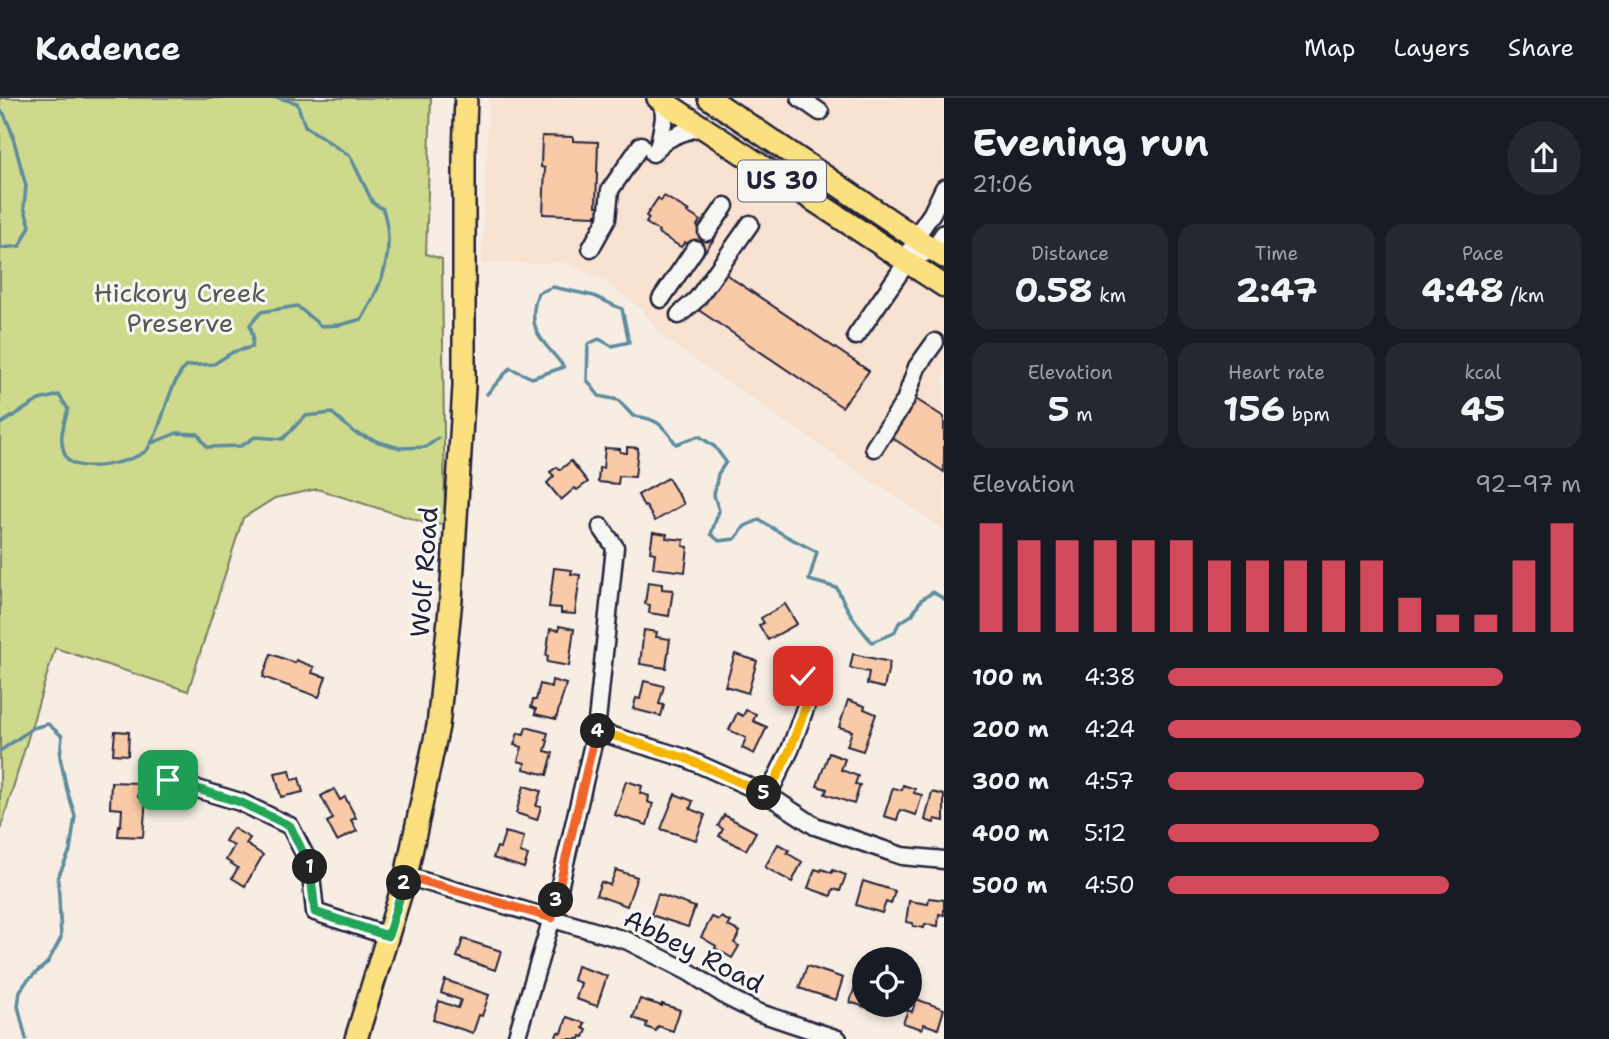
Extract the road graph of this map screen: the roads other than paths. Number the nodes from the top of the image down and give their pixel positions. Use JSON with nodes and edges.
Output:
{"nodes":[{"id":1,"x":466,"y":98,"type":"edge"},
{"id":2,"x":661,"y":99,"type":"edge"},
{"id":3,"x":715,"y":100,"type":"edge"},
{"id":4,"x":701,"y":127,"type":"junction"},
{"id":5,"x":651,"y":148,"type":"junction"},
{"id":6,"x":944,"y":188,"type":"edge"},
{"id":7,"x":725,"y":206,"type":"dead end"},
{"id":8,"x":750,"y":224,"type":"dead end"},
{"id":9,"x":707,"y":232,"type":"dead end"},
{"id":10,"x":934,"y":244,"type":"edge"},
{"id":11,"x":591,"y":248,"type":"dead end"},
{"id":12,"x":695,"y":249,"type":"dead end"},
{"id":13,"x":907,"y":262,"type":"junction"},
{"id":14,"x":944,"y":286,"type":"edge"},
{"id":15,"x":661,"y":299,"type":"dead end"},
{"id":16,"x":679,"y":315,"type":"dead end"},
{"id":17,"x":856,"y":336,"type":"dead end"},
{"id":18,"x":935,"y":342,"type":"dead end"},
{"id":19,"x":874,"y":448,"type":"dead end"},
{"id":20,"x":601,"y":527,"type":"dead end"},
{"id":21,"x":803,"y":676,"type":"dead end"},
{"id":22,"x":596,"y":731,"type":"junction"},
{"id":23,"x":168,"y":780,"type":"dead end"},
{"id":24,"x":768,"y":795,"type":"junction"},
{"id":25,"x":944,"y":860,"type":"edge"},
{"id":26,"x":406,"y":876,"type":"junction"},
{"id":27,"x":552,"y":918,"type":"junction"},
{"id":28,"x":388,"y":936,"type":"junction"},
{"id":29,"x":356,"y":1039,"type":"edge"},
{"id":30,"x":516,"y":1039,"type":"edge"},
{"id":31,"x":838,"y":1039,"type":"edge"}],
"edges":[{"from":1,"to":26,"type":"main road","name":"Wolf Road"},
{"from":2,"to":4,"type":"main road","number":"US 30"},
{"from":2,"to":5,"type":"street"},
{"from":3,"to":10,"type":"main road","number":"US 30"},
{"from":4,"to":5,"type":"street"},
{"from":4,"to":13,"type":"main road","number":"US 30"},
{"from":5,"to":11,"type":"street"},
{"from":6,"to":10,"type":"street"},
{"from":7,"to":9,"type":"street"},
{"from":8,"to":16,"type":"street"},
{"from":10,"to":13,"type":"street"},
{"from":12,"to":15,"type":"street"},
{"from":13,"to":14,"type":"main road","number":"US 30"},
{"from":13,"to":17,"type":"street"},
{"from":18,"to":19,"type":"street"},
{"from":20,"to":22,"type":"street"},
{"from":21,"to":24,"type":"street"},
{"from":22,"to":24,"type":"street"},
{"from":22,"to":27,"type":"street"},
{"from":23,"to":28,"type":"street"},
{"from":24,"to":25,"type":"street"},
{"from":26,"to":27,"type":"street","name":"Abbey Road"},
{"from":26,"to":28,"type":"main road","name":"Wolf Road"},
{"from":27,"to":30,"type":"street"},
{"from":27,"to":31,"type":"street","name":"Abbey Road"},
{"from":28,"to":29,"type":"main road","name":"Wolf Road"}]}
